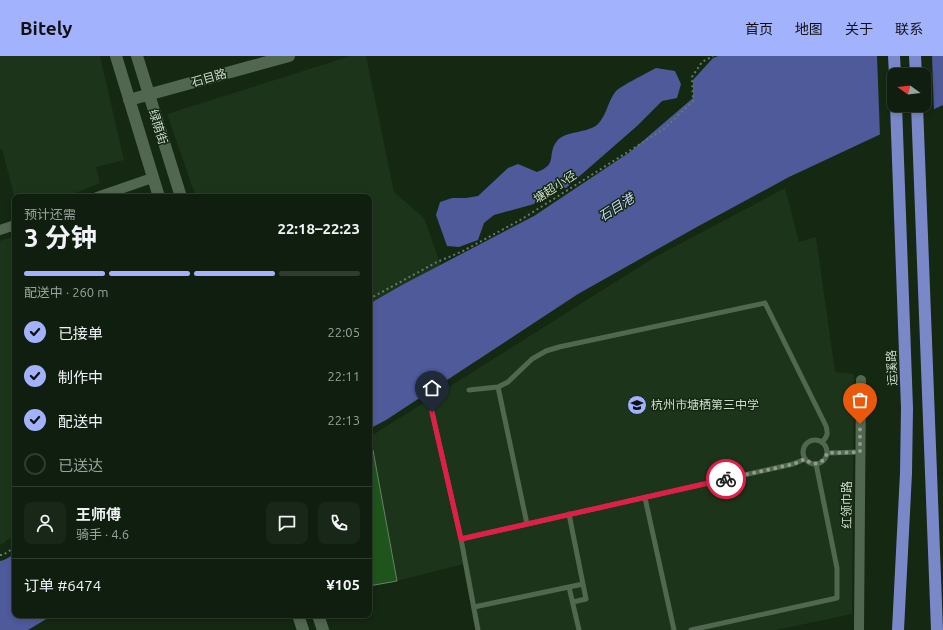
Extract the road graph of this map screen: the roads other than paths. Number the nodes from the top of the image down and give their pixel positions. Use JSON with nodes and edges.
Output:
{"nodes":[{"id":1,"x":116,"y":56,"type":"edge"},
{"id":2,"x":137,"y":56,"type":"edge"},
{"id":3,"x":289,"y":56,"type":"edge"},
{"id":4,"x":894,"y":56,"type":"edge"},
{"id":5,"x":915,"y":56,"type":"edge"},
{"id":6,"x":895,"y":68,"type":"edge"},
{"id":7,"x":916,"y":68,"type":"edge"},
{"id":8,"x":148,"y":95,"type":"junction"},
{"id":9,"x":129,"y":100,"type":"junction"},
{"id":10,"x":896,"y":112,"type":"edge"},
{"id":11,"x":917,"y":112,"type":"edge"},
{"id":12,"x":152,"y":178,"type":"junction"},
{"id":13,"x":106,"y":194,"type":"edge"},
{"id":14,"x":158,"y":194,"type":"edge"},
{"id":15,"x":180,"y":194,"type":"edge"},
{"id":16,"x":12,"y":226,"type":"edge"},
{"id":17,"x":0,"y":230,"type":"edge"},
{"id":18,"x":861,"y":380,"type":"dead end"},
{"id":19,"x":498,"y":387,"type":"junction"},
{"id":20,"x":469,"y":390,"type":"dead end"},
{"id":21,"x":432,"y":412,"type":"dead end"},
{"id":22,"x":822,"y":442,"type":"junction"},
{"id":23,"x":860,"y":452,"type":"junction"},
{"id":24,"x":827,"y":453,"type":"junction"},
{"id":25,"x":805,"y":459,"type":"junction"},
{"id":26,"x":816,"y":464,"type":"junction"},
{"id":27,"x":645,"y":498,"type":"junction"},
{"id":28,"x":569,"y":514,"type":"junction"},
{"id":29,"x":527,"y":524,"type":"junction"},
{"id":30,"x":461,"y":539,"type":"junction"},
{"id":31,"x":583,"y":584,"type":"junction"},
{"id":32,"x":570,"y":587,"type":"junction"},
{"id":33,"x":573,"y":602,"type":"junction"},
{"id":34,"x":474,"y":607,"type":"junction"},
{"id":35,"x":299,"y":618,"type":"edge"},
{"id":36,"x":319,"y":618,"type":"edge"},
{"id":37,"x":303,"y":630,"type":"edge"},
{"id":38,"x":323,"y":630,"type":"edge"},
{"id":39,"x":478,"y":630,"type":"edge"},
{"id":40,"x":579,"y":630,"type":"edge"},
{"id":41,"x":674,"y":630,"type":"edge"},
{"id":42,"x":691,"y":630,"type":"edge"},
{"id":43,"x":859,"y":630,"type":"edge"},
{"id":44,"x":898,"y":630,"type":"edge"},
{"id":45,"x":937,"y":630,"type":"edge"}],
"edges":[{"from":1,"to":9,"type":"main road","name":"绿荫街"},
{"from":2,"to":8,"type":"main road","name":"绿荫街"},
{"from":3,"to":8,"type":"main road","name":"石目路"},
{"from":4,"to":6,"type":"highway"},
{"from":5,"to":7,"type":"highway"},
{"from":8,"to":9,"type":"main road","name":"石目路"},
{"from":8,"to":15,"type":"main road","name":"绿荫街"},
{"from":9,"to":12,"type":"main road","name":"绿荫街"},
{"from":10,"to":44,"type":"highway","name":"运溪路"},
{"from":11,"to":45,"type":"highway"},
{"from":12,"to":13,"type":"street"},
{"from":12,"to":14,"type":"main road","name":"绿荫街"},
{"from":16,"to":17,"type":"street"},
{"from":18,"to":23,"type":"street","name":"红领巾路"},
{"from":19,"to":20,"type":"lane"},
{"from":19,"to":22,"type":"lane"},
{"from":19,"to":29,"type":"lane"},
{"from":21,"to":30,"type":"lane"},
{"from":22,"to":24,"type":"lane"},
{"from":22,"to":25,"type":"lane"},
{"from":23,"to":24,"type":"lane"},
{"from":23,"to":43,"type":"street","name":"红领巾路"},
{"from":24,"to":26,"type":"lane"},
{"from":25,"to":26,"type":"lane"},
{"from":25,"to":27,"type":"lane"},
{"from":26,"to":42,"type":"lane"},
{"from":27,"to":28,"type":"lane"},
{"from":27,"to":41,"type":"lane"},
{"from":28,"to":29,"type":"lane"},
{"from":28,"to":31,"type":"lane"},
{"from":29,"to":30,"type":"lane"},
{"from":30,"to":34,"type":"lane"},
{"from":31,"to":32,"type":"lane"},
{"from":31,"to":33,"type":"lane"},
{"from":32,"to":33,"type":"lane"},
{"from":32,"to":34,"type":"lane"},
{"from":33,"to":40,"type":"lane"},
{"from":34,"to":39,"type":"lane"},
{"from":35,"to":37,"type":"main road"},
{"from":36,"to":38,"type":"main road"}]}
